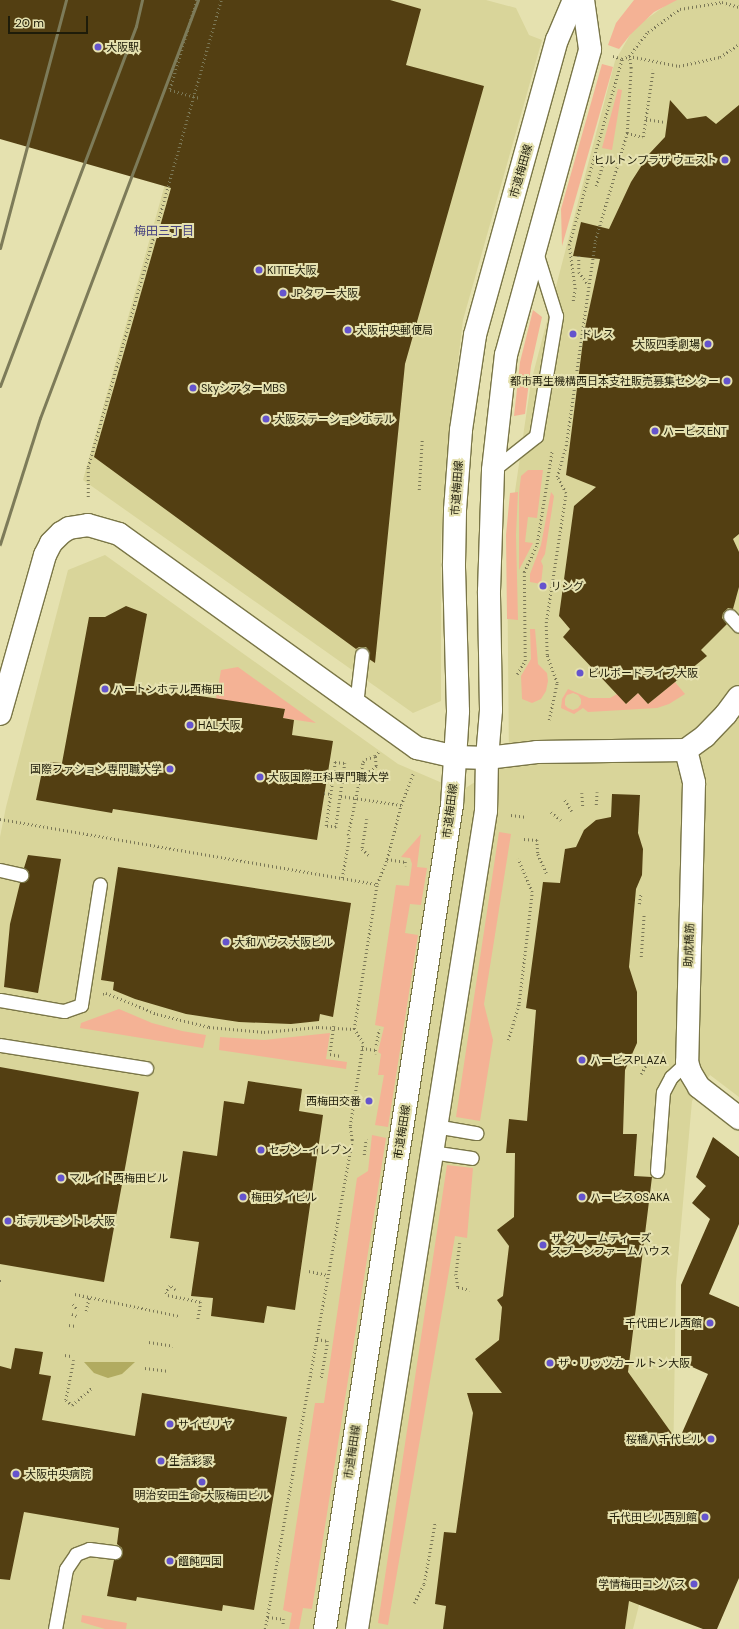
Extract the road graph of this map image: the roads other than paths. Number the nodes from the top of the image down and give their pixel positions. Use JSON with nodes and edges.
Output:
{"nodes":[{"id":1,"x":574,"y":0,"type":"edge"},
{"id":2,"x":583,"y":0,"type":"edge"},
{"id":3,"x":535,"y":248,"type":"junction"},
{"id":4,"x":493,"y":470,"type":"junction"},
{"id":5,"x":730,"y":616,"type":"dead end"},
{"id":6,"x":739,"y":626,"type":"edge"},
{"id":7,"x":362,"y":654,"type":"dead end"},
{"id":8,"x":739,"y":697,"type":"edge"},
{"id":9,"x":356,"y":704,"type":"junction"},
{"id":10,"x":0,"y":714,"type":"edge"},
{"id":11,"x":686,"y":750,"type":"junction"},
{"id":12,"x":456,"y":757,"type":"junction"},
{"id":13,"x":487,"y":758,"type":"junction"},
{"id":14,"x":0,"y":870,"type":"edge"},
{"id":15,"x":21,"y":875,"type":"dead end"},
{"id":16,"x":100,"y":884,"type":"dead end"},
{"id":17,"x":0,"y":1000,"type":"edge"},
{"id":18,"x":0,"y":1045,"type":"edge"},
{"id":19,"x":687,"y":1062,"type":"junction"},
{"id":20,"x":146,"y":1068,"type":"dead end"},
{"id":21,"x":739,"y":1118,"type":"edge"},
{"id":22,"x":435,"y":1126,"type":"junction"},
{"id":23,"x":476,"y":1133,"type":"dead end"},
{"id":24,"x":431,"y":1152,"type":"junction"},
{"id":25,"x":472,"y":1158,"type":"dead end"},
{"id":26,"x":657,"y":1171,"type":"dead end"},
{"id":27,"x":115,"y":1552,"type":"dead end"},
{"id":28,"x":55,"y":1629,"type":"edge"},
{"id":29,"x":325,"y":1629,"type":"edge"},
{"id":30,"x":356,"y":1629,"type":"edge"}],
"edges":[{"from":1,"to":12,"type":"street","name":"市道梅田線"},
{"from":2,"to":3,"type":"street"},
{"from":3,"to":4,"type":"street"},
{"from":3,"to":4,"type":"lane"},
{"from":4,"to":13,"type":"street"},
{"from":5,"to":6,"type":"lane"},
{"from":7,"to":9,"type":"lane"},
{"from":8,"to":11,"type":"street"},
{"from":9,"to":10,"type":"street"},
{"from":9,"to":12,"type":"street"},
{"from":11,"to":13,"type":"street"},
{"from":11,"to":19,"type":"street","name":"助成橋筋"},
{"from":12,"to":13,"type":"street"},
{"from":12,"to":29,"type":"street","name":"市道梅田線"},
{"from":13,"to":22,"type":"street"},
{"from":14,"to":15,"type":"lane"},
{"from":16,"to":17,"type":"lane"},
{"from":18,"to":20,"type":"lane"},
{"from":19,"to":21,"type":"street","name":"助成橋筋"},
{"from":19,"to":26,"type":"lane"},
{"from":22,"to":23,"type":"lane"},
{"from":22,"to":24,"type":"street"},
{"from":24,"to":25,"type":"lane"},
{"from":24,"to":30,"type":"street"},
{"from":27,"to":28,"type":"lane"}]}
